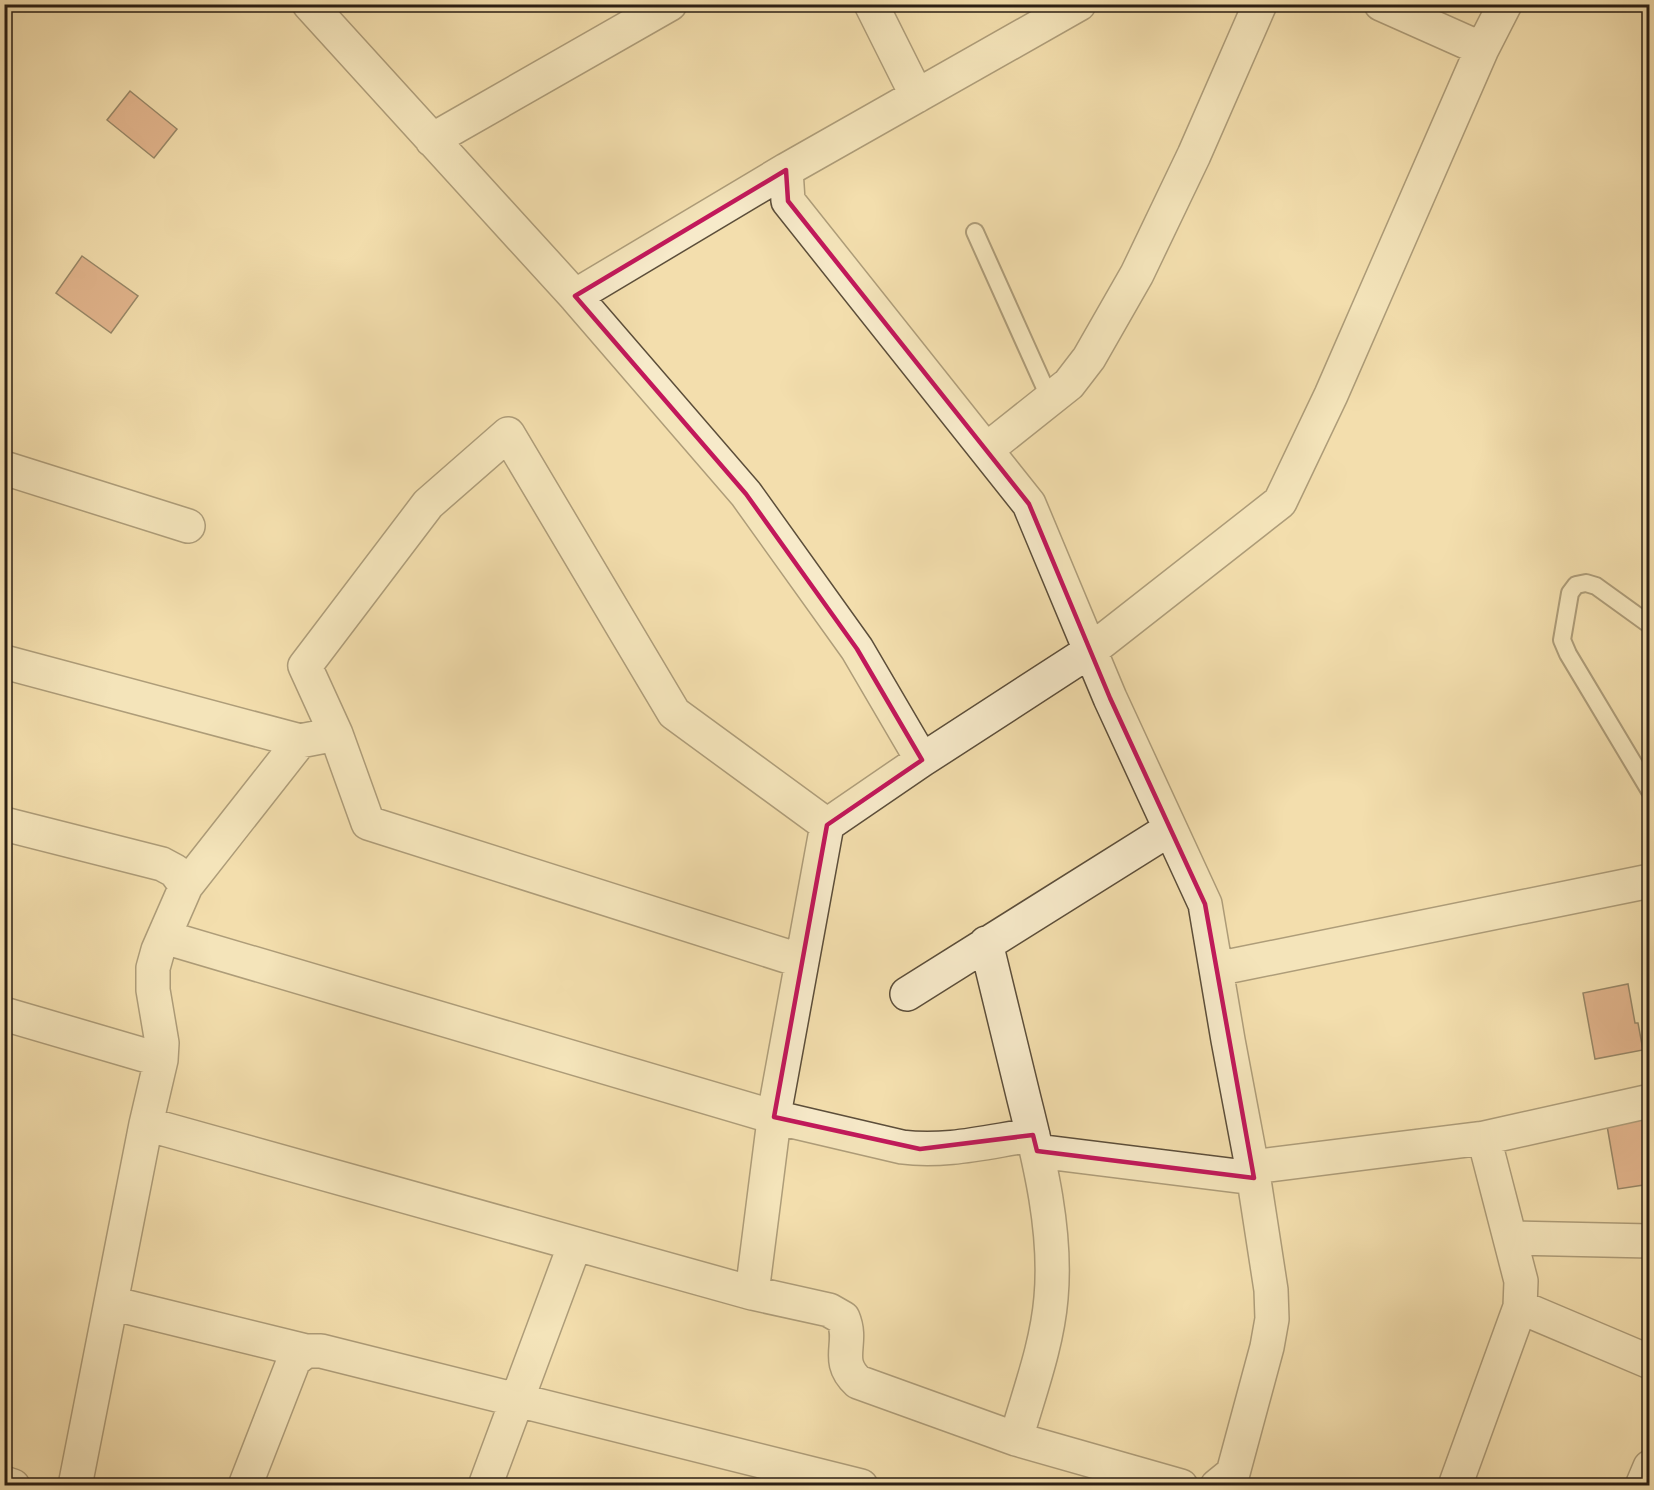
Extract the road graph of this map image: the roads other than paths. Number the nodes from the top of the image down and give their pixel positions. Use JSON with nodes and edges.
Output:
{"nodes":[{"id":1,"x":309,"y":4,"type":"edge"},
{"id":2,"x":670,"y":4,"type":"edge"},
{"id":3,"x":871,"y":4,"type":"edge"},
{"id":4,"x":1079,"y":4,"type":"edge"},
{"id":5,"x":1260,"y":4,"type":"edge"},
{"id":6,"x":1382,"y":4,"type":"edge"},
{"id":7,"x":1505,"y":4,"type":"edge"},
{"id":8,"x":1482,"y":49,"type":"junction"},
{"id":9,"x":917,"y":96,"type":"junction"},
{"id":10,"x":432,"y":140,"type":"junction"},
{"id":11,"x":786,"y":170,"type":"junction"},
{"id":12,"x":975,"y":232,"type":"dead end"},
{"id":13,"x":575,"y":296,"type":"junction"},
{"id":14,"x":1050,"y":399,"type":"junction"},
{"id":15,"x":986,"y":450,"type":"junction"},
{"id":16,"x":4,"y":468,"type":"edge"},
{"id":17,"x":188,"y":526,"type":"dead end"},
{"id":18,"x":1650,"y":625,"type":"edge"},
{"id":19,"x":1090,"y":651,"type":"junction"},
{"id":20,"x":4,"y":662,"type":"edge"},
{"id":21,"x":336,"y":734,"type":"junction"},
{"id":22,"x":300,"y":741,"type":"junction"},
{"id":23,"x":922,"y":760,"type":"junction"},
{"id":24,"x":1650,"y":791,"type":"edge"},
{"id":25,"x":4,"y":824,"type":"edge"},
{"id":26,"x":827,"y":825,"type":"junction"},
{"id":27,"x":1170,"y":829,"type":"junction"},
{"id":28,"x":1650,"y":882,"type":"edge"},
{"id":29,"x":186,"y":886,"type":"junction"},
{"id":30,"x":164,"y":938,"type":"junction"},
{"id":31,"x":986,"y":943,"type":"junction"},
{"id":32,"x":802,"y":961,"type":"junction"},
{"id":33,"x":1216,"y":969,"type":"junction"},
{"id":34,"x":907,"y":994,"type":"dead end"},
{"id":35,"x":5,"y":1015,"type":"edge"},
{"id":36,"x":161,"y":1060,"type":"junction"},
{"id":37,"x":1650,"y":1101,"type":"edge"},
{"id":38,"x":774,"y":1117,"type":"junction"},
{"id":39,"x":147,"y":1124,"type":"junction"},
{"id":40,"x":1484,"y":1138,"type":"junction"},
{"id":41,"x":1035,"y":1143,"type":"junction"},
{"id":42,"x":1253,"y":1173,"type":"junction"},
{"id":43,"x":1510,"y":1238,"type":"junction"},
{"id":44,"x":1650,"y":1241,"type":"edge"},
{"id":45,"x":575,"y":1244,"type":"junction"},
{"id":46,"x":752,"y":1293,"type":"junction"},
{"id":47,"x":111,"y":1303,"type":"junction"},
{"id":48,"x":1520,"y":1307,"type":"junction"},
{"id":49,"x":306,"y":1351,"type":"junction"},
{"id":50,"x":1650,"y":1362,"type":"edge"},
{"id":51,"x":517,"y":1401,"type":"junction"},
{"id":52,"x":1016,"y":1439,"type":"junction"},
{"id":53,"x":1650,"y":1467,"type":"edge"},
{"id":54,"x":4,"y":1483,"type":"edge"},
{"id":55,"x":13,"y":1485,"type":"edge"},
{"id":56,"x":75,"y":1485,"type":"edge"},
{"id":57,"x":245,"y":1485,"type":"edge"},
{"id":58,"x":485,"y":1485,"type":"edge"},
{"id":59,"x":861,"y":1485,"type":"edge"},
{"id":60,"x":1182,"y":1485,"type":"edge"},
{"id":61,"x":1217,"y":1485,"type":"edge"},
{"id":62,"x":1455,"y":1485,"type":"edge"},
{"id":63,"x":1642,"y":1485,"type":"edge"}],
"edges":[{"from":1,"to":10,"type":"street"},
{"from":2,"to":10,"type":"street"},
{"from":3,"to":9,"type":"street"},
{"from":4,"to":9,"type":"street"},
{"from":5,"to":14,"type":"street"},
{"from":6,"to":8,"type":"street"},
{"from":7,"to":8,"type":"street"},
{"from":8,"to":19,"type":"street"},
{"from":9,"to":11,"type":"street"},
{"from":10,"to":13,"type":"street"},
{"from":11,"to":13,"type":"street"},
{"from":11,"to":15,"type":"street"},
{"from":12,"to":14,"type":"lane"},
{"from":13,"to":23,"type":"street"},
{"from":14,"to":15,"type":"street"},
{"from":15,"to":19,"type":"street"},
{"from":16,"to":17,"type":"street"},
{"from":18,"to":24,"type":"lane"},
{"from":19,"to":23,"type":"street"},
{"from":19,"to":27,"type":"street"},
{"from":20,"to":22,"type":"street"},
{"from":21,"to":22,"type":"street"},
{"from":21,"to":26,"type":"street"},
{"from":21,"to":32,"type":"street"},
{"from":22,"to":29,"type":"street"},
{"from":23,"to":26,"type":"street"},
{"from":25,"to":29,"type":"street"},
{"from":26,"to":32,"type":"street"},
{"from":27,"to":31,"type":"street"},
{"from":27,"to":33,"type":"street"},
{"from":28,"to":33,"type":"street"},
{"from":29,"to":30,"type":"street"},
{"from":30,"to":36,"type":"street"},
{"from":30,"to":38,"type":"street"},
{"from":31,"to":34,"type":"street"},
{"from":31,"to":41,"type":"street"},
{"from":32,"to":38,"type":"street"},
{"from":33,"to":42,"type":"street"},
{"from":35,"to":36,"type":"street"},
{"from":36,"to":39,"type":"street"},
{"from":37,"to":40,"type":"street"},
{"from":38,"to":41,"type":"street"},
{"from":38,"to":46,"type":"street"},
{"from":39,"to":45,"type":"street"},
{"from":39,"to":47,"type":"street"},
{"from":40,"to":42,"type":"street"},
{"from":40,"to":43,"type":"street"},
{"from":41,"to":42,"type":"street"},
{"from":41,"to":52,"type":"street"},
{"from":42,"to":61,"type":"street"},
{"from":43,"to":44,"type":"street"},
{"from":43,"to":48,"type":"street"},
{"from":45,"to":46,"type":"street"},
{"from":45,"to":51,"type":"street"},
{"from":46,"to":52,"type":"street"},
{"from":47,"to":49,"type":"street"},
{"from":47,"to":56,"type":"street"},
{"from":48,"to":50,"type":"street"},
{"from":48,"to":62,"type":"street"},
{"from":49,"to":51,"type":"street"},
{"from":49,"to":57,"type":"street"},
{"from":51,"to":58,"type":"street"},
{"from":51,"to":59,"type":"street"},
{"from":52,"to":60,"type":"street"},
{"from":53,"to":63,"type":"street"},
{"from":54,"to":55,"type":"street"}]}
